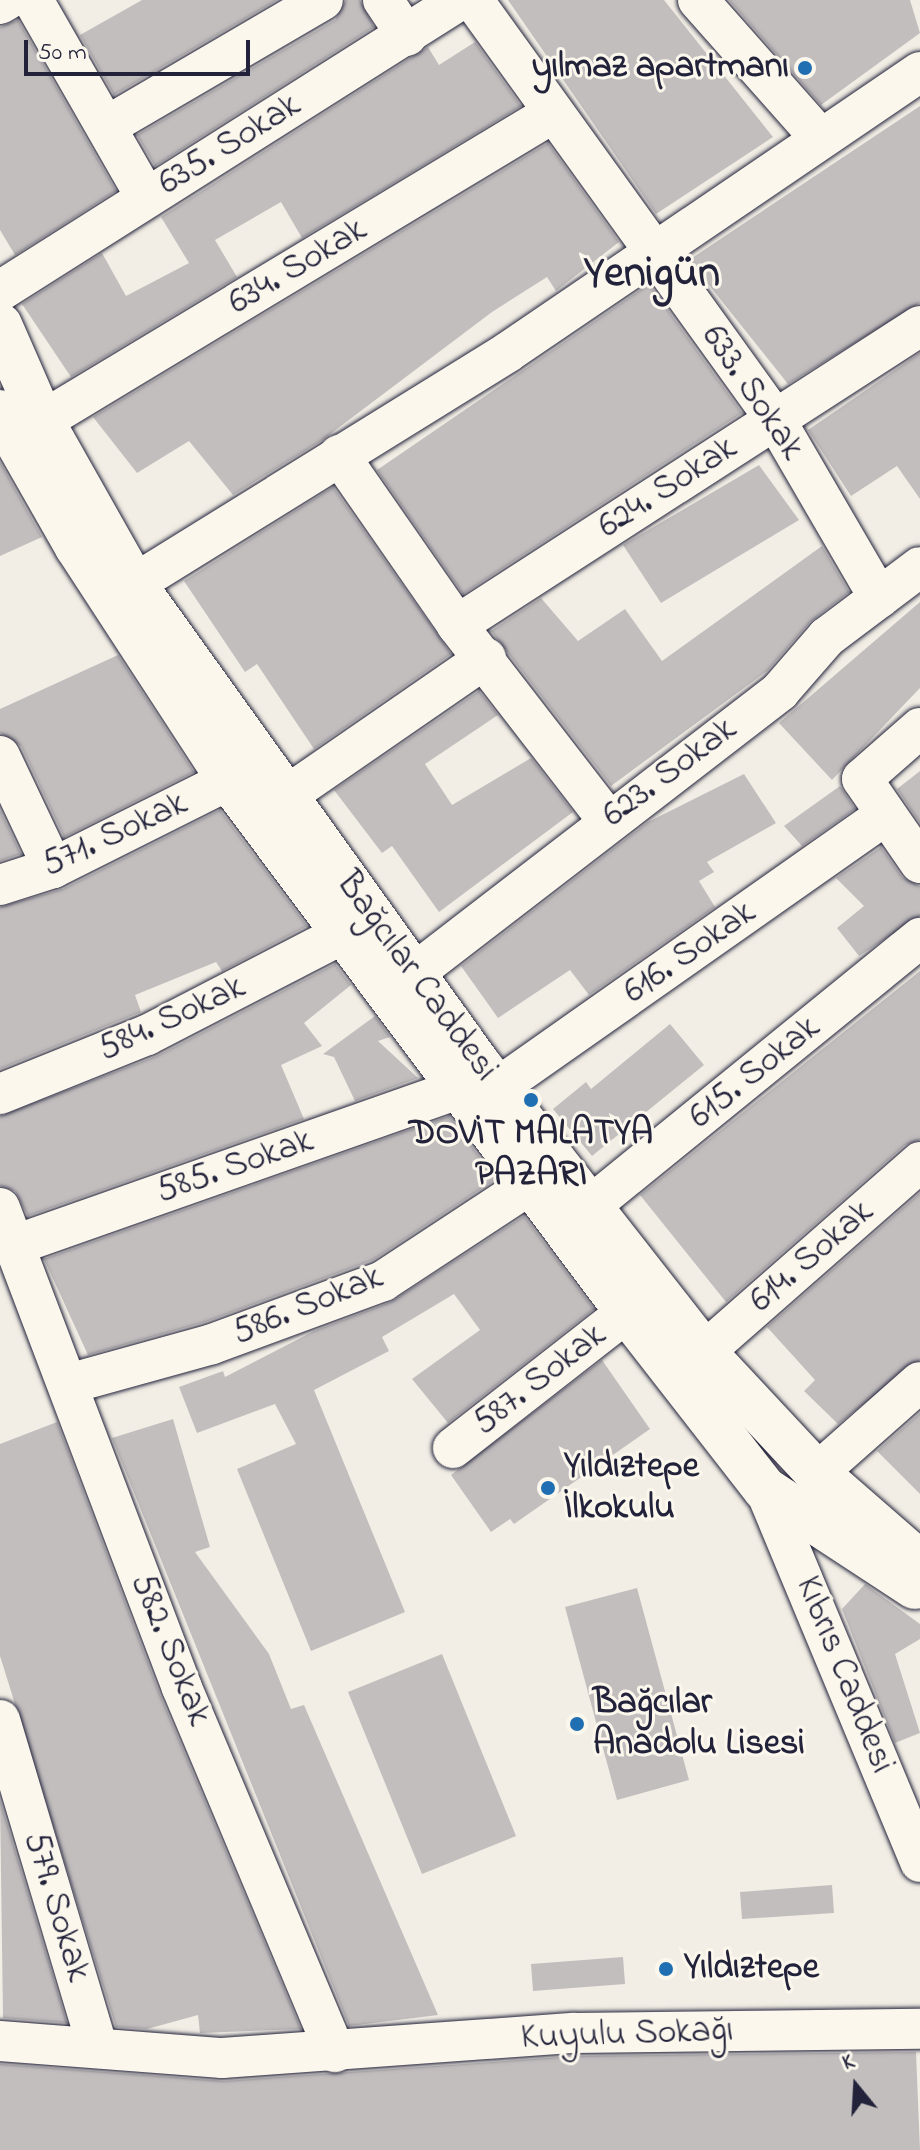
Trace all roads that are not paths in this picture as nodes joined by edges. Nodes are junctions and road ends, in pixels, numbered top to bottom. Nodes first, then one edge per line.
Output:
1 (7, 0) edge
2 (33, 0) edge
3 (323, 0) edge
4 (383, 0) edge
5 (460, 0) edge
6 (473, 0) edge
7 (698, 0) edge
8 (0, 4) edge
9 (407, 36) junction
10 (920, 72) edge
11 (553, 113) junction
12 (107, 126) junction
13 (819, 137) junction
14 (146, 197) junction
15 (651, 251) junction
16 (0, 291) edge
17 (0, 325) edge
18 (920, 326) edge
19 (0, 412) edge
20 (775, 419) junction
21 (42, 421) junction
22 (339, 455) junction
23 (920, 567) edge
24 (134, 584) junction
25 (879, 598) junction
26 (457, 625) junction
27 (486, 658) junction
28 (920, 728) edge
29 (0, 756) edge
30 (229, 780) junction
31 (286, 796) junction
32 (883, 817) junction
33 (607, 819) junction
34 (920, 863) edge
35 (53, 868) junction
36 (0, 885) edge
37 (341, 935) junction
38 (920, 938) edge
39 (413, 974) junction
40 (476, 1089) junction
41 (0, 1094) edge
42 (920, 1162) edge
43 (529, 1185) junction
44 (589, 1207) junction
45 (0, 1208) edge
46 (15, 1245) junction
47 (627, 1312) junction
48 (704, 1352) junction
49 (920, 1382) edge
50 (68, 1384) junction
51 (453, 1448) dead end
52 (817, 1473) junction
53 (765, 1489) junction
54 (920, 1563) edge
55 (920, 1591) edge
56 (0, 1720) edge
57 (919, 1856) edge
58 (920, 2029) edge
59 (0, 2041) edge
60 (98, 2048) junction
61 (335, 2052) junction

1 - 8 street
2 - 12 street
3 - 12 street
4 - 9 street
5 - 9 street, 635. Sokak
6 - 11 street, 633. Sokak
7 - 13 street
9 - 14 street, 635. Sokak
10 - 13 street
11 - 15 street, 633. Sokak
11 - 21 street, 634. Sokak
12 - 14 street
13 - 15 street
14 - 16 street, 635. Sokak
15 - 20 street, 633. Sokak
15 - 22 street
17 - 21 main road, Bağcılar Caddesi
18 - 20 street, 624. Sokak
19 - 30 main road, Bağcılar Caddesi
20 - 25 street, 633. Sokak
20 - 26 street, 624. Sokak
21 - 24 main road, Bağcılar Caddesi
22 - 24 street
22 - 26 street
23 - 25 street, 623. Sokak
24 - 31 main road, Bağcılar Caddesi
25 - 33 street, 623. Sokak
26 - 27 street
27 - 31 street
27 - 33 street
28 - 32 street
29 - 35 street
30 - 35 street, 571. Sokak
30 - 37 main road, Bağcılar Caddesi
31 - 39 main road, Bağcılar Caddesi
32 - 34 street
32 - 40 street, 616. Sokak
33 - 39 street, 623. Sokak
35 - 36 street, 571. Sokak
37 - 40 main road, Bağcılar Caddesi
37 - 41 street, 584. Sokak
38 - 44 street, 615. Sokak
39 - 40 main road, Bağcılar Caddesi
40 - 43 main road, Bağcılar Caddesi
40 - 44 main road, Bağcılar Caddesi
40 - 46 street, 585. Sokak
42 - 48 street, 614. Sokak
43 - 47 main road, Bağcılar Caddesi
43 - 50 street, 586. Sokak
44 - 48 main road, Bağcılar Caddesi
45 - 46 street, 582. Sokak
46 - 50 street, 582. Sokak
47 - 51 street, 587. Sokak
47 - 53 main road, Bağcılar Caddesi
48 - 52 main road, Bağcılar Caddesi
49 - 52 street
50 - 61 street, 582. Sokak
52 - 54 main road, Bağcılar Caddesi
53 - 55 main road, Bağcılar Caddesi
53 - 57 street, Kıbrıs Caddesi
56 - 60 street, 579. Sokak
58 - 61 street, Kuyulu Sokağı
59 - 60 street, Kuyulu Sokağı
60 - 61 street, Kuyulu Sokağı

